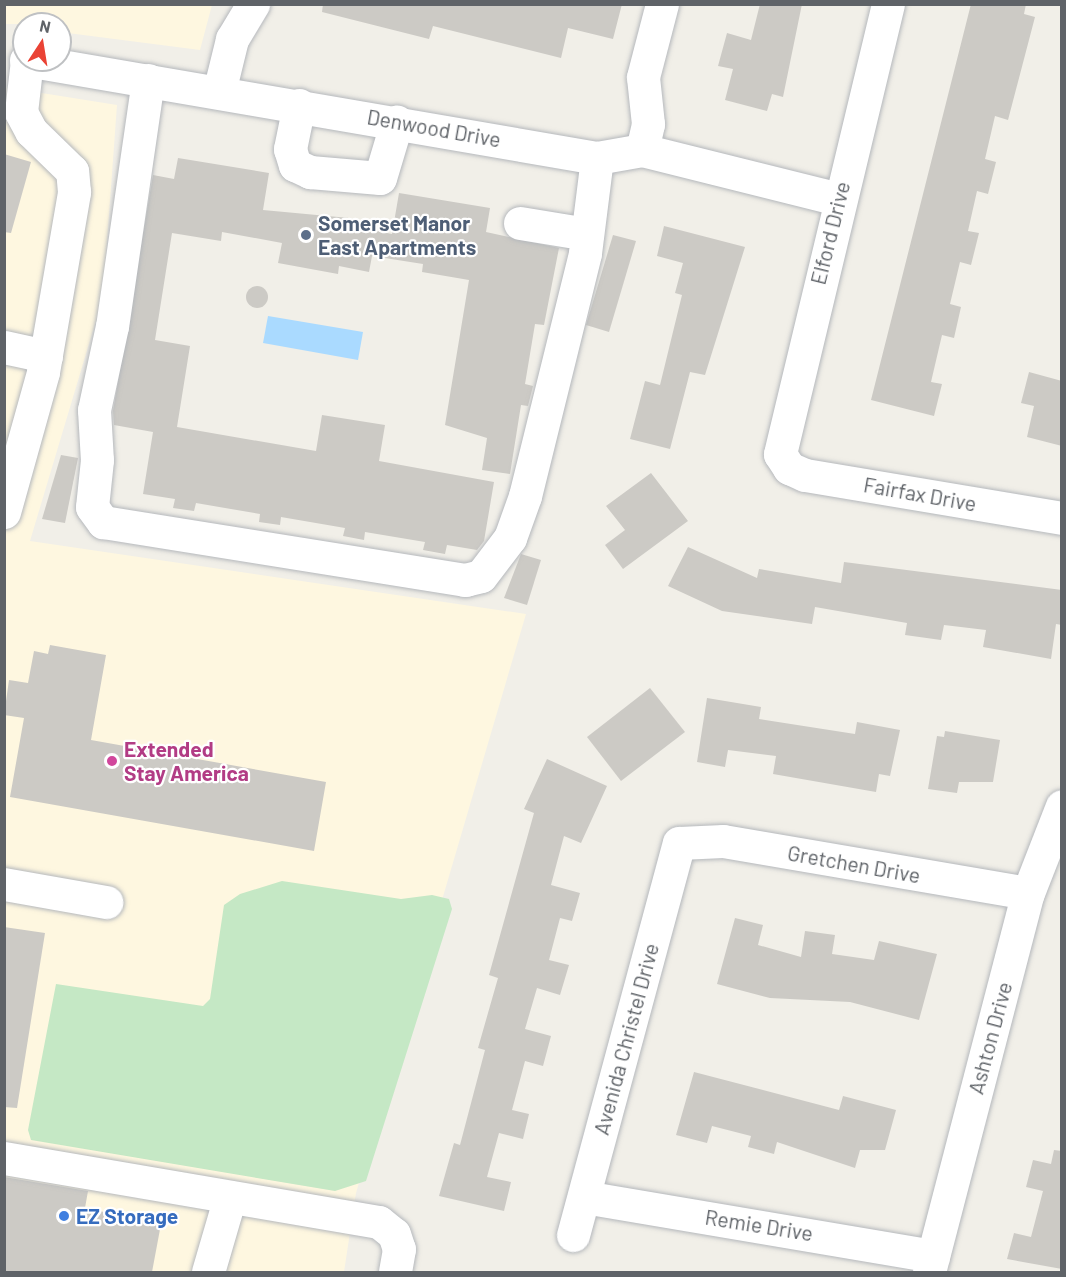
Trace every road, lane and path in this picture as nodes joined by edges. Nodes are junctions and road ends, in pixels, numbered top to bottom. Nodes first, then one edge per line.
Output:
1 (253, 4) edge
2 (662, 4) edge
3 (888, 4) edge
4 (72, 68) edge
5 (25, 72) edge
6 (148, 81) junction
7 (219, 92) junction
8 (299, 105) junction
9 (397, 121) junction
10 (642, 150) junction
11 (597, 158) junction
12 (838, 199) junction
13 (520, 223) dead end
14 (587, 234) junction
15 (4, 347) edge
16 (46, 356) junction
17 (783, 461) joint
18 (4, 512) edge
19 (1062, 518) edge
20 (1062, 806) edge
21 (679, 843) joint
22 (4, 884) edge
23 (1028, 893) junction
24 (105, 902) dead end
25 (4, 1158) edge
26 (230, 1197) junction
27 (584, 1197) junction
28 (573, 1235) dead end
29 (931, 1264) edge
30 (207, 1272) edge
31 (395, 1272) edge

1 - 7 street
2 - 10 street
3 - 12 street, Elford Drive
4 - 6 street, Denwood Drive
5 - 16 street
6 - 7 street, Denwood Drive
6 - 14 street
7 - 8 street, Denwood Drive
8 - 9 street, Denwood Drive
8 - 9 street
9 - 11 street, Denwood Drive
10 - 11 street, Denwood Drive
10 - 12 street, Denwood Drive
11 - 14 street
12 - 17 street, Elford Drive
13 - 14 street
15 - 16 street
16 - 18 street
17 - 19 street, Fairfax Drive
20 - 23 street, Ashton Drive
21 - 23 street, Gretchen Drive
21 - 27 street, Avenida Christel Drive
22 - 24 street
23 - 29 street, Ashton Drive
25 - 26 street
26 - 30 street
26 - 31 street
27 - 28 street, Avenida Christel Drive
27 - 29 street, Remie Drive

